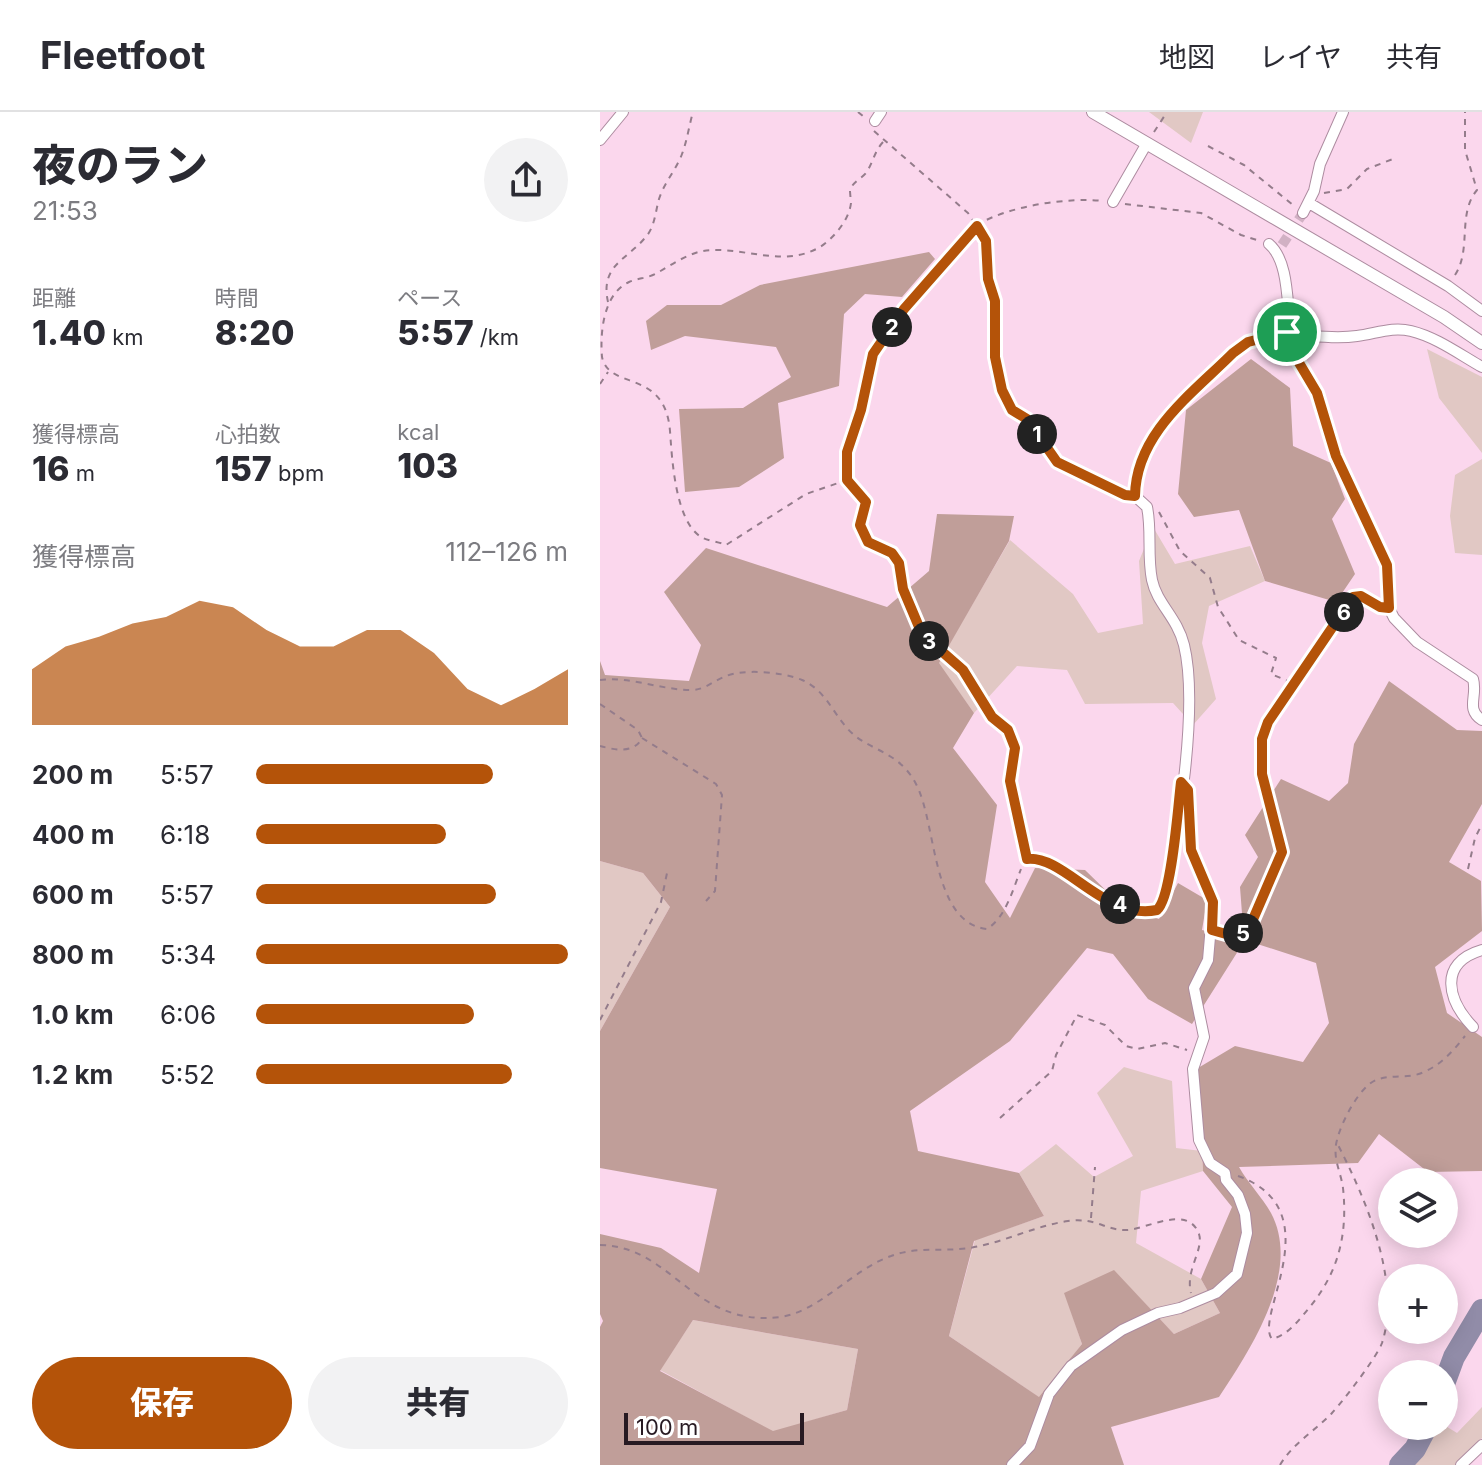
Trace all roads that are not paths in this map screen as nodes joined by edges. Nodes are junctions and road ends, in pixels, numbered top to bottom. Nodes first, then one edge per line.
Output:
1 (623, 112) edge
2 (1093, 112) edge
3 (1343, 112) edge
4 (600, 140) edge
5 (1147, 143) junction
6 (1113, 202) road end
7 (1309, 203) junction
8 (1303, 213) tunnel mouth
9 (1276, 246) tunnel mouth
10 (1482, 311) edge
11 (1287, 332) junction
12 (1482, 343) edge
13 (1482, 367) edge
14 (1482, 720) edge
15 (1181, 782) junction
16 (1027, 859) road end
17 (1482, 950) edge
18 (1473, 1027) road end
19 (1482, 1445) edge
20 (1012, 1465) edge
21 (1461, 1465) edge

1 - 4 street
2 - 5 street
3 - 7 street
5 - 6 street
5 - 12 street
7 - 8 street
7 - 10 street
9 - 11 street
11 - 13 street
11 - 14 street
11 - 15 street
15 - 16 street
15 - 20 street
17 - 18 street
19 - 21 street

